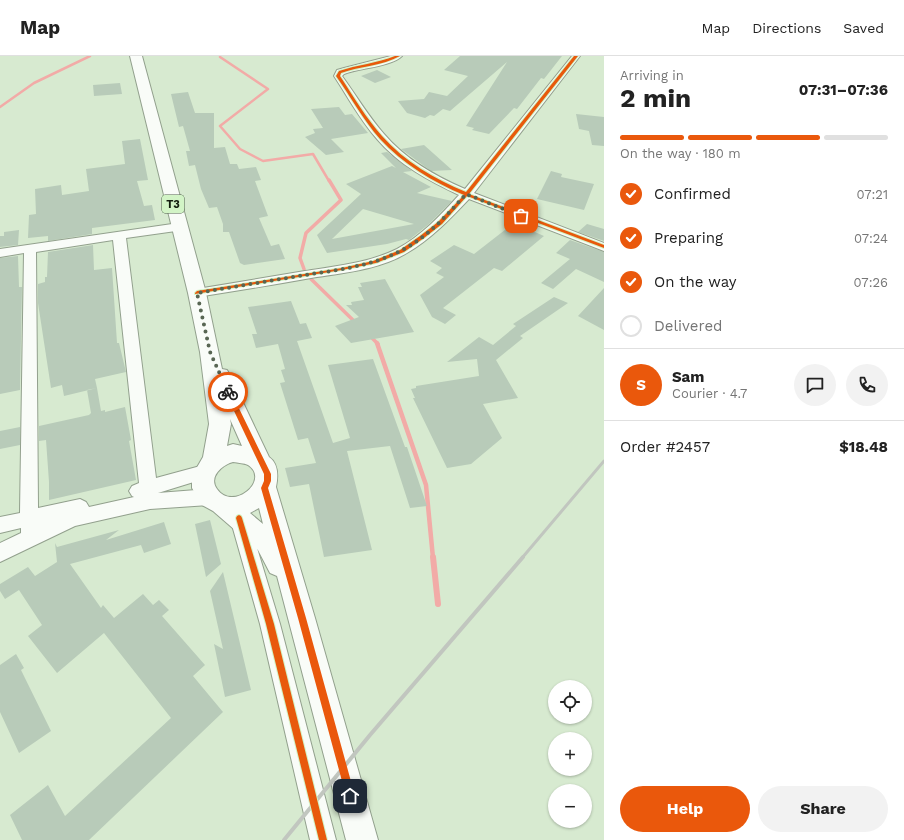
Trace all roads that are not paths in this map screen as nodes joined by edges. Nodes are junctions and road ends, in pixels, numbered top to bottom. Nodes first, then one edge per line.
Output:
1 (136, 56) edge
2 (398, 56) edge
3 (576, 56) edge
4 (466, 194) junction
5 (179, 226) junction
6 (119, 236) junction
7 (604, 247) edge
8 (30, 249) junction
9 (0, 253) edge
10 (197, 293) junction
11 (210, 352) junction
12 (260, 461) junction
13 (209, 466) junction
14 (265, 488) junction
15 (149, 495) junction
16 (223, 506) junction
17 (0, 525) edge
18 (30, 528) junction
19 (0, 553) edge
20 (296, 598) junction
21 (323, 840) edge
22 (362, 840) edge

1 - 5 highway, T3
2 - 4 street
3 - 4 street
4 - 7 street
4 - 10 street
5 - 6 street
5 - 10 highway, T3
6 - 8 street
6 - 15 street
8 - 9 street
8 - 18 street
10 - 11 highway, T3
11 - 12 highway, T3
11 - 13 highway, T3
12 - 13 highway
12 - 14 highway, T3
13 - 15 street
13 - 16 highway, T3
14 - 16 highway
14 - 20 highway, T3
15 - 16 street
15 - 18 street
16 - 20 highway, T3
16 - 21 street
17 - 18 street
18 - 19 street
20 - 22 highway, T3

